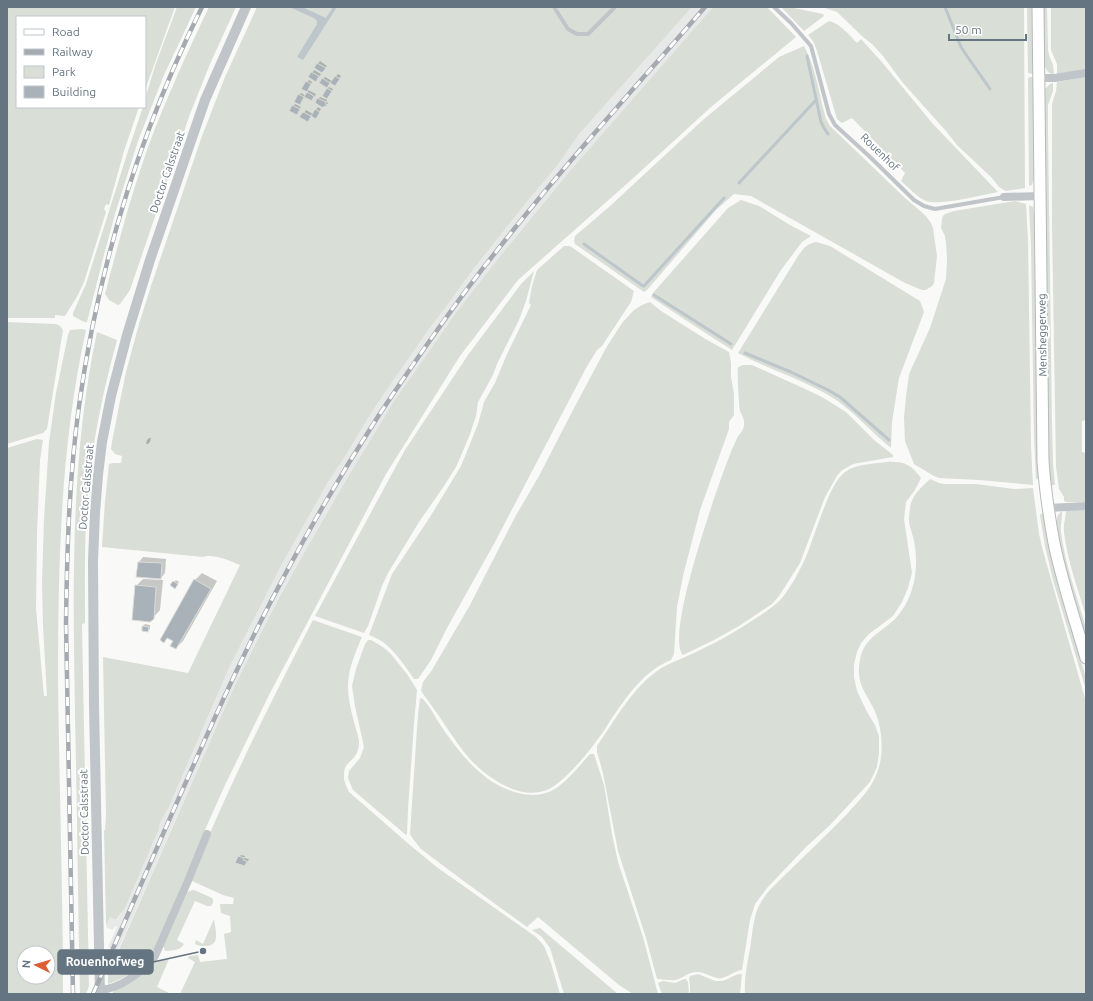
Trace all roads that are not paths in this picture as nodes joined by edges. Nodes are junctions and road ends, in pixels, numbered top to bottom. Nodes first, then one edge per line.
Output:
1 (246, 7) edge
2 (554, 7) edge
3 (615, 7) edge
4 (774, 7) edge
5 (1038, 7) edge
6 (1086, 73) edge
7 (1038, 78) junction
8 (1040, 196) junction
9 (1004, 197) joint
10 (1086, 506) edge
11 (1048, 508) junction
12 (1086, 658) edge
13 (207, 834) dead end
14 (100, 992) edge

1 - 14 street, Doctor Calsstraat
2 - 3 lane
4 - 9 lane, Rouenhof
5 - 7 main road, Mensheggerweg
6 - 7 street
7 - 8 main road, Mensheggerweg
8 - 9 street, Rouenhof
8 - 11 main road, Mensheggerweg
10 - 11 street
11 - 12 main road, Mensheggerweg
13 - 14 street

